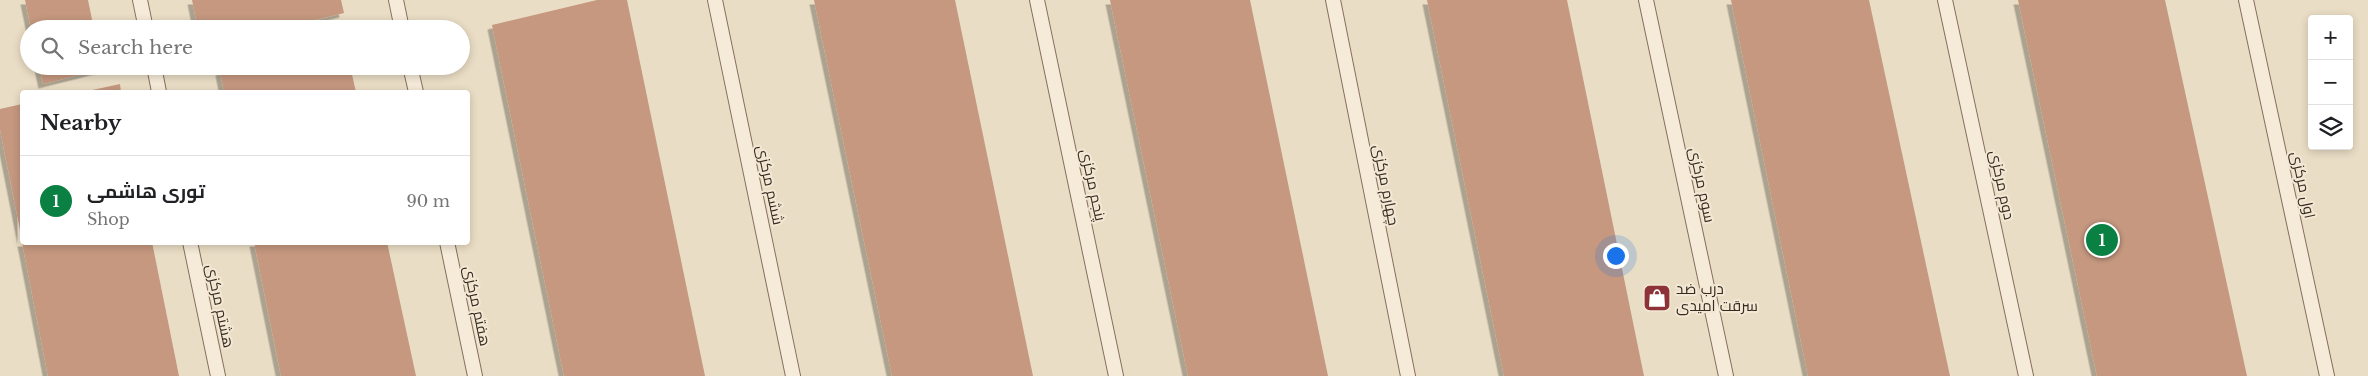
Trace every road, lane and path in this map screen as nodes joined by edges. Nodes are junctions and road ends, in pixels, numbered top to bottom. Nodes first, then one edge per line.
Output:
1 (140, 0) edge
2 (396, 0) edge
3 (715, 0) edge
4 (1037, 0) edge
5 (1333, 0) edge
6 (1646, 0) edge
7 (1946, 0) edge
8 (2246, 0) edge
9 (144, 20) edge
10 (400, 20) edge
11 (156, 75) edge
12 (412, 75) edge
13 (159, 90) edge
14 (416, 90) edge
15 (191, 245) edge
16 (448, 245) edge
17 (218, 376) edge
18 (475, 376) edge
19 (793, 376) edge
20 (1116, 376) edge
21 (1408, 376) edge
22 (1726, 376) edge
23 (2026, 376) edge
24 (2327, 376) edge

1 - 9 lane
2 - 10 lane
3 - 19 lane, ششم مرکزی
4 - 20 lane, پنجم مرکزی
5 - 21 lane, چهارم مرکزی
6 - 22 lane, سوم مرکزی
7 - 23 lane, دوم مرکزی
8 - 24 lane, اول مرکزی
11 - 13 lane
12 - 14 lane
15 - 17 lane, هشتم مرکزی
16 - 18 lane, هفتم مرکزی

